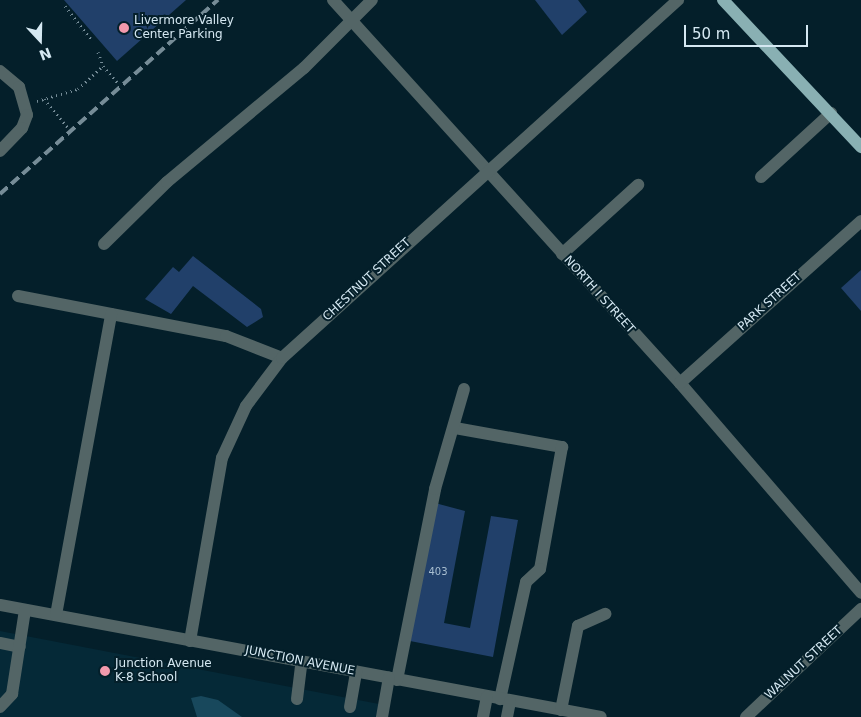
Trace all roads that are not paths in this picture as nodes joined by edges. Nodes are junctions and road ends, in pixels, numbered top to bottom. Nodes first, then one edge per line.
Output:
1 (333, 0) edge
2 (372, 0) edge
3 (678, 0) edge
4 (723, 0) edge
5 (351, 20) junction
6 (0, 71) edge
7 (831, 114) junction
8 (861, 147) edge
9 (0, 151) edge
10 (486, 170) junction
11 (761, 177) dead end
12 (638, 185) dead end
13 (861, 221) edge
14 (104, 244) dead end
15 (562, 254) junction
16 (18, 296) dead end
17 (112, 314) junction
18 (282, 358) junction
19 (680, 383) junction
20 (464, 389) dead end
21 (455, 428) junction
22 (861, 593) edge
23 (0, 605) edge
24 (861, 609) edge
25 (25, 610) junction
26 (605, 614) dead end
27 (56, 615) junction
28 (190, 641) junction
29 (0, 643) edge
30 (20, 647) junction
31 (302, 661) junction
32 (356, 672) junction
33 (393, 679) junction
34 (487, 696) junction
35 (296, 699) dead end
36 (505, 700) junction
37 (350, 707) dead end
38 (0, 708) edge
39 (561, 710) junction
40 (382, 717) edge
41 (483, 717) edge
42 (507, 717) edge
43 (601, 717) edge
44 (746, 717) edge

1 - 5 street, NORTH I STREET
2 - 5 street
3 - 10 street, CHESTNUT STREET
4 - 7 main road
5 - 10 street, NORTH I STREET
5 - 14 street
6 - 9 street
7 - 8 main road
7 - 11 street
10 - 15 street, NORTH I STREET
10 - 18 street, CHESTNUT STREET
12 - 15 street
13 - 19 street, PARK STREET
15 - 19 street, NORTH I STREET
16 - 17 street
17 - 18 street
17 - 27 street
18 - 28 street, CHESTNUT STREET
19 - 22 street, NORTH I STREET
20 - 21 street
21 - 33 street
21 - 36 street
23 - 25 street, JUNCTION AVENUE
24 - 44 street, WALNUT STREET
25 - 27 street, JUNCTION AVENUE
25 - 30 street
26 - 39 street
27 - 28 street, JUNCTION AVENUE
28 - 31 street, JUNCTION AVENUE
29 - 30 street
30 - 38 street
31 - 32 street, JUNCTION AVENUE
31 - 35 street
32 - 33 street, JUNCTION AVENUE
32 - 37 street
33 - 34 street, JUNCTION AVENUE
33 - 40 street
34 - 36 street, JUNCTION AVENUE
34 - 41 street
36 - 39 street, JUNCTION AVENUE
36 - 42 street
39 - 43 street, JUNCTION AVENUE

